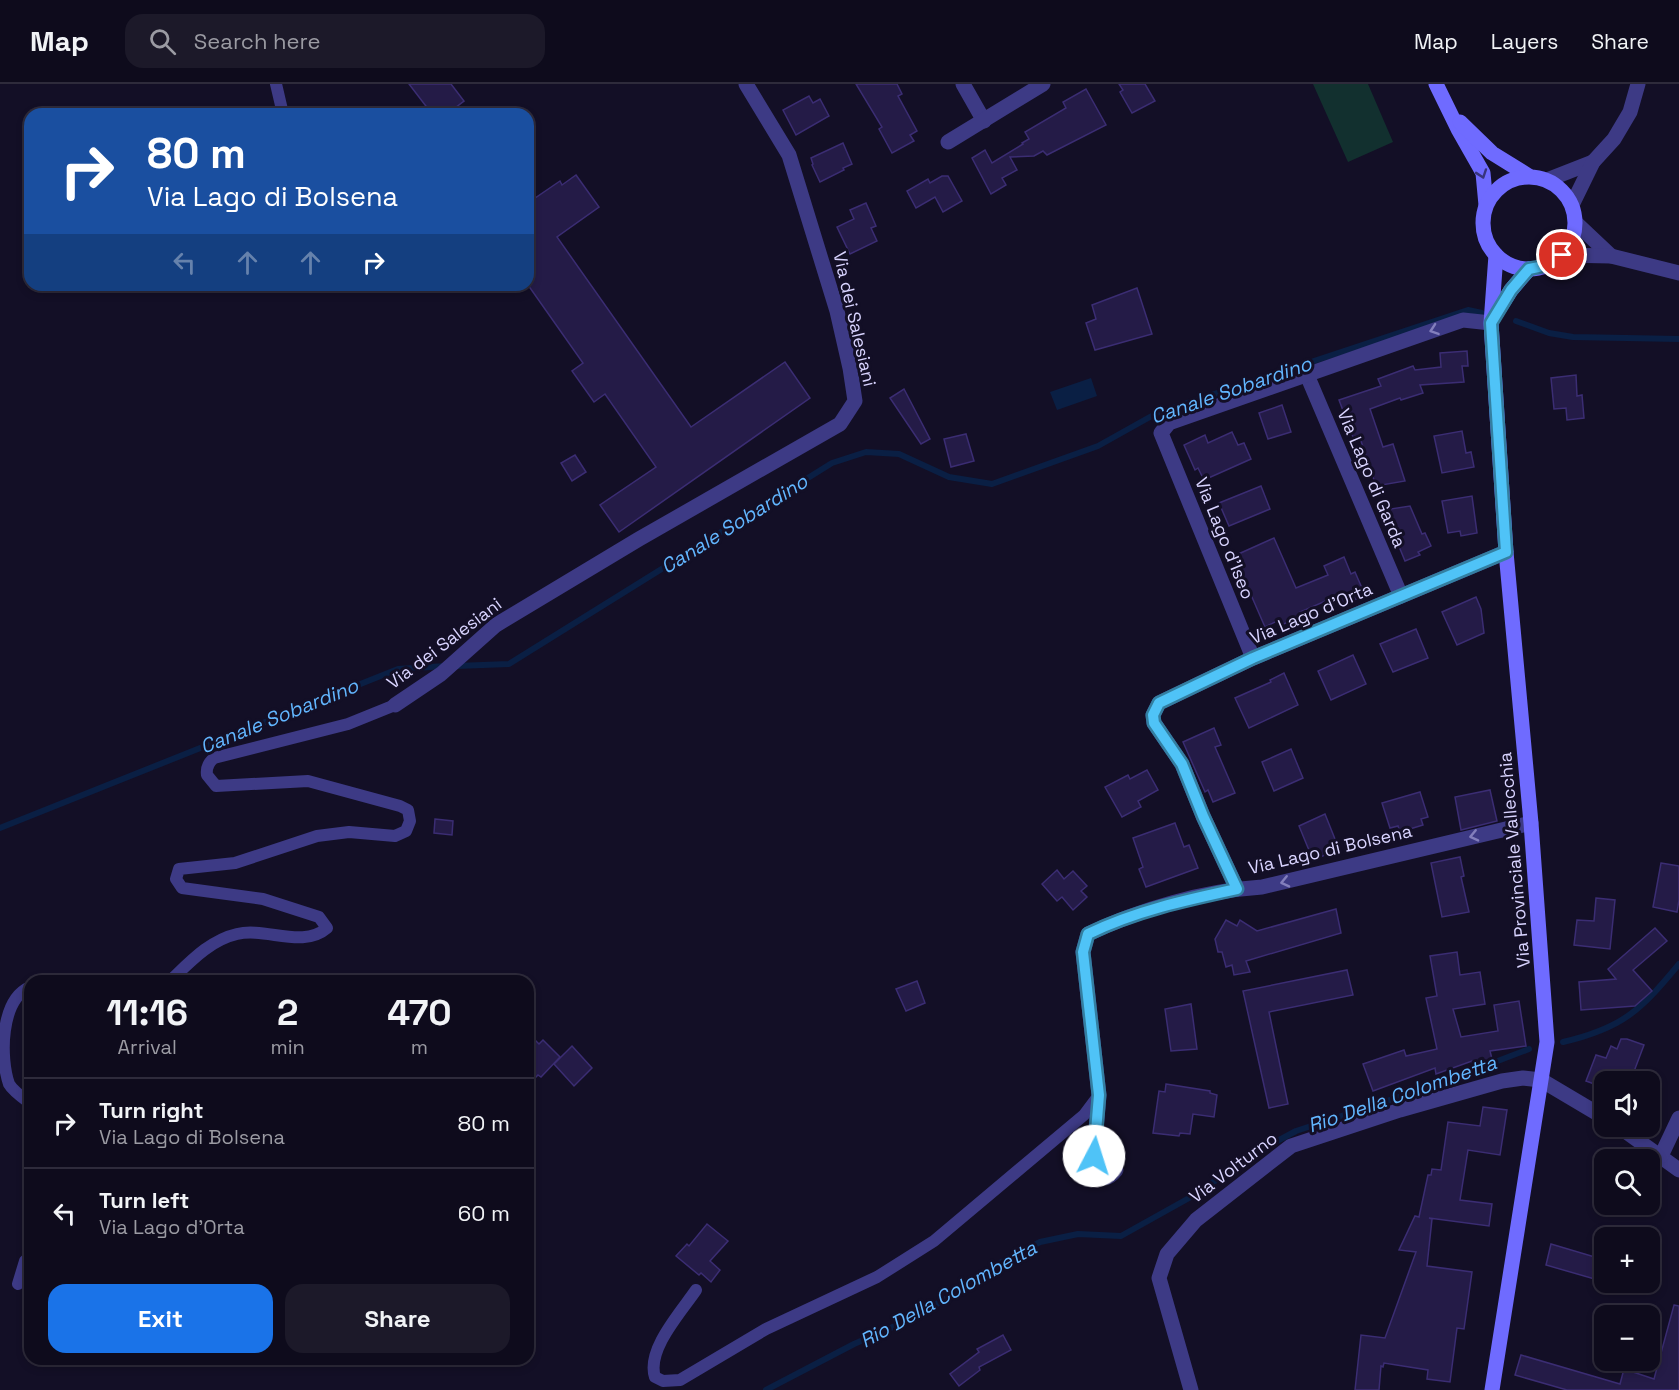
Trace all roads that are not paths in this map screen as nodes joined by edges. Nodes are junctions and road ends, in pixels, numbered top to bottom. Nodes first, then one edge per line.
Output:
1 (276, 84) edge
2 (746, 84) edge
3 (963, 84) edge
4 (1043, 84) edge
5 (1436, 84) edge
6 (1638, 84) edge
7 (282, 108) edge
8 (1448, 109) junction
9 (984, 120) junction
10 (948, 142) dead end
11 (1593, 162) junction
12 (1529, 176) junction
13 (1547, 180) junction
14 (1486, 205) junction
15 (1572, 205) junction
16 (1576, 222) junction
17 (1496, 255) junction
18 (1562, 255) junction
19 (1611, 256) junction
20 (1529, 269) junction
21 (1679, 273) edge
22 (1491, 323) junction
23 (1307, 375) junction
24 (1506, 552) junction
25 (1401, 596) junction
26 (1253, 658) junction
27 (395, 705) joint
28 (1531, 823) junction
29 (1237, 889) junction
30 (177, 975) edge
31 (24, 992) edge
32 (1541, 1080) junction
33 (1099, 1095) junction
34 (24, 1098) edge
35 (1594, 1111) edge
36 (1679, 1118) edge
37 (1633, 1137) edge
38 (1661, 1156) junction
39 (1116, 1170) dead end
40 (1679, 1170) edge
41 (24, 1264) edge
42 (18, 1284) dead end
43 (696, 1290) dead end
44 (1191, 1390) edge
45 (1492, 1390) edge

1 - 7 lane
2 - 27 street, Via dei Salesiani
3 - 9 street
4 - 9 street
5 - 8 main road, Via Provinciale Vallecchia
6 - 11 street
8 - 12 main road, Via Provinciale Vallecchia
8 -> 14 main road, Via Provinciale Vallecchia
9 - 10 street
11 - 13 street
11 - 15 street
12 - 13 main road, Via Provinciale Vallecchia
12 - 14 main road
13 - 15 main road, Via Provinciale Vallecchia
14 - 17 main road, Via Provinciale Vallecchia
15 - 16 main road, Via Provinciale Vallecchia
16 - 18 main road
16 - 19 street
17 - 20 main road
17 - 22 main road, Via Provinciale Vallecchia
18 - 19 street
18 - 20 main road
19 - 21 street
20 - 22 main road
22 -> 23 street
22 - 24 main road, Via Provinciale Vallecchia
23 - 25 street, Via Lago di Garda
23 - 26 street, Via Lago d'Iseo
24 - 25 street, Via Lago d'Orta
24 - 28 main road, Via Provinciale Vallecchia
25 - 26 street, Via Lago d'Orta
26 - 29 street, Via Lago d'Orta
27 - 30 lane, Via dei Salesiani
28 -> 29 street, Via Lago di Bolsena
28 - 32 main road, Via Provinciale Vallecchia
29 - 33 street, Via Lago di Bolsena
31 - 34 lane
32 - 35 street
32 - 44 street, Via Volturno
32 - 45 main road, Via Provinciale Vallecchia
33 - 39 street, Via Lago di Bolsena
33 - 43 lane
36 - 38 street
37 - 38 street
38 - 40 street
41 - 42 lane

